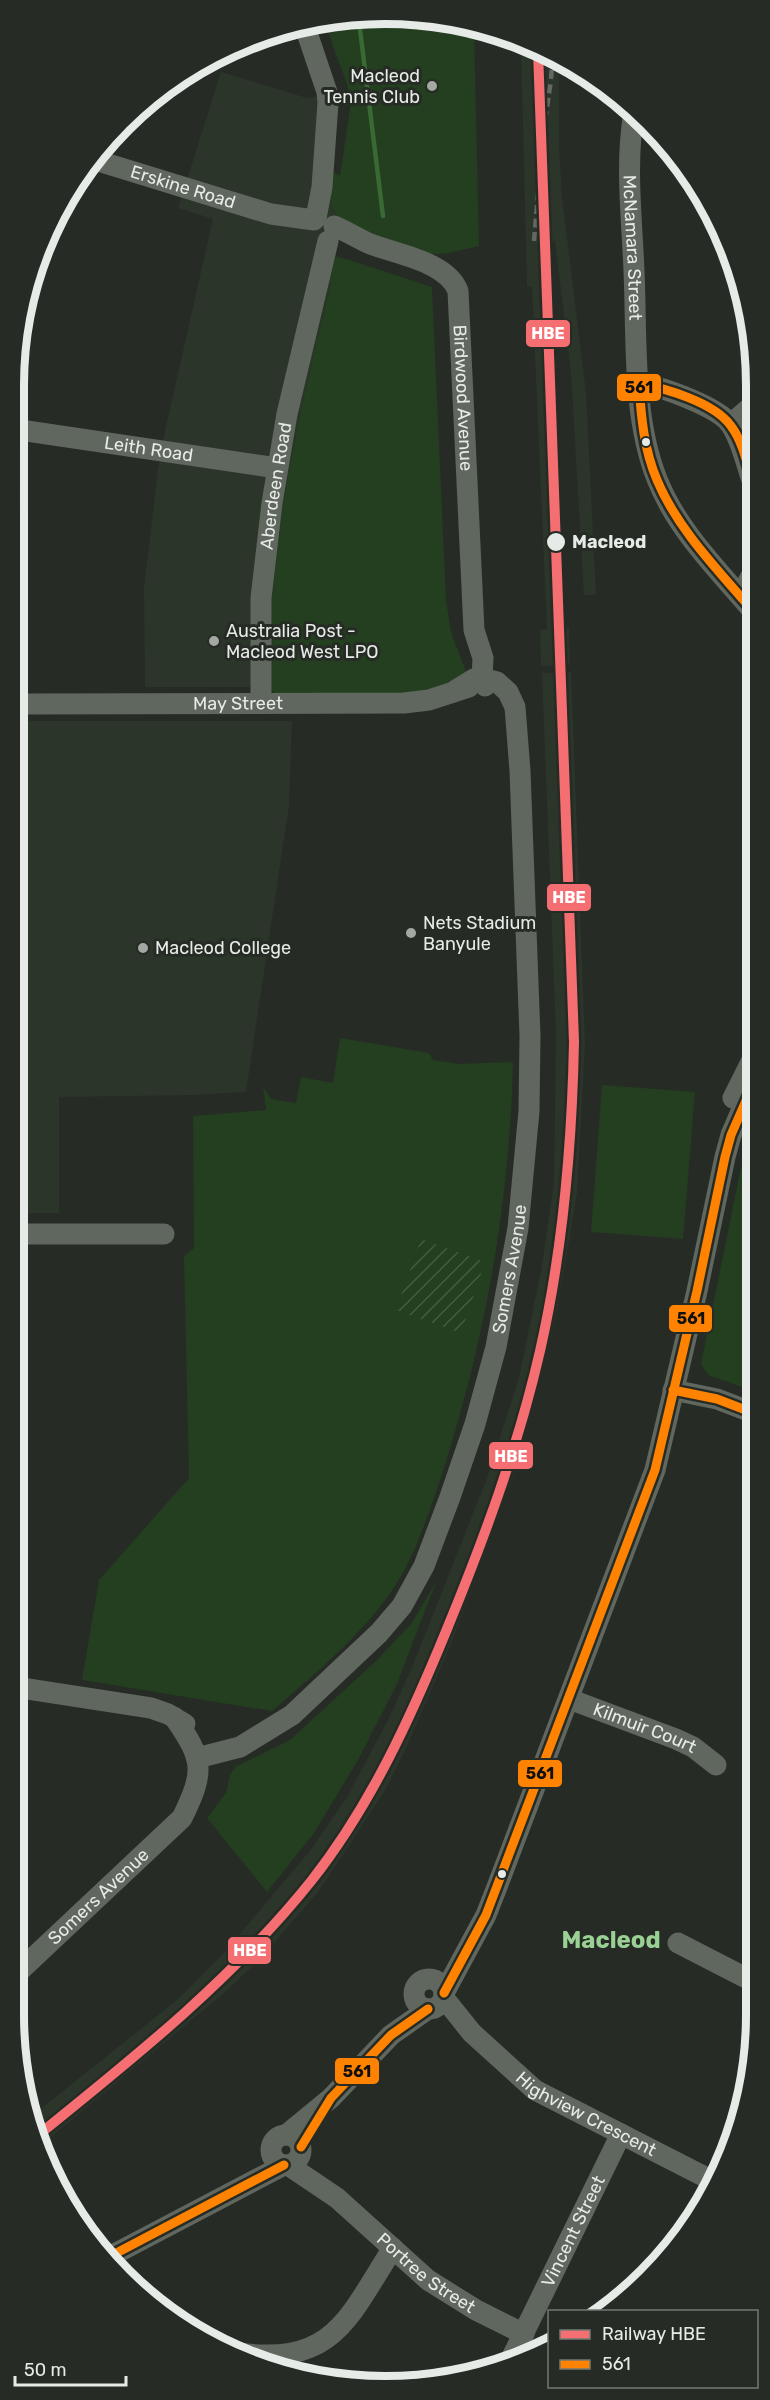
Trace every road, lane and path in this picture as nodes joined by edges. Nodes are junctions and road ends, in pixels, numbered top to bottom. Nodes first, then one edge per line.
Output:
1 (306, 33) edge
2 (633, 123) edge
3 (102, 162) edge
4 (322, 230) junction
5 (639, 384) junction
6 (746, 411) edge
7 (731, 424) junction
8 (24, 431) edge
9 (746, 464) edge
10 (277, 468) junction
11 (746, 604) edge
12 (485, 681) junction
13 (261, 703) junction
14 (24, 704) edge
15 (746, 1072) edge
16 (746, 1101) edge
17 (24, 1234) edge
18 (164, 1234) dead end
19 (687, 1327) junction
20 (673, 1390) junction
21 (746, 1410) edge
22 (24, 1688) edge
23 (569, 1699) junction
24 (200, 1750) junction
25 (716, 1765) dead end
26 (678, 1942) dead end
27 (24, 1967) edge
28 (746, 1978) edge
29 (432, 1997) junction
30 (621, 2134) junction
31 (288, 2152) junction
32 (707, 2178) edge
33 (393, 2248) junction
34 (114, 2253) edge
35 (524, 2334) junction
36 (515, 2352) edge
37 (264, 2355) edge

1 - 4 street, Aberdeen Road
2 - 5 street, McNamara Street
3 - 4 street, Erskine Road
4 - 10 street, Aberdeen Road
4 - 12 street, Birdwood Avenue
5 - 7 street
5 - 11 street, McNamara Street
6 - 7 street
7 - 9 street
8 - 10 street, Leith Road
10 - 13 street, Aberdeen Road
12 - 13 street, May Street
12 - 24 street, Somers Avenue
13 - 14 street, May Street
15 - 19 street
16 - 19 street
17 - 18 street
19 - 20 street
20 - 21 street
20 - 23 street
22 - 24 street
23 - 25 street, Kilmuir Court
23 - 29 street
24 - 27 street, Somers Avenue
26 - 28 street
29 - 30 street, Highview Crescent
29 - 31 street
30 - 32 street, Highview Crescent
30 - 35 street, Vincent Street
31 - 33 street, Portree Street
31 - 34 street
33 - 35 street, Portree Street
33 - 37 street
35 - 36 street, Vincent Street

